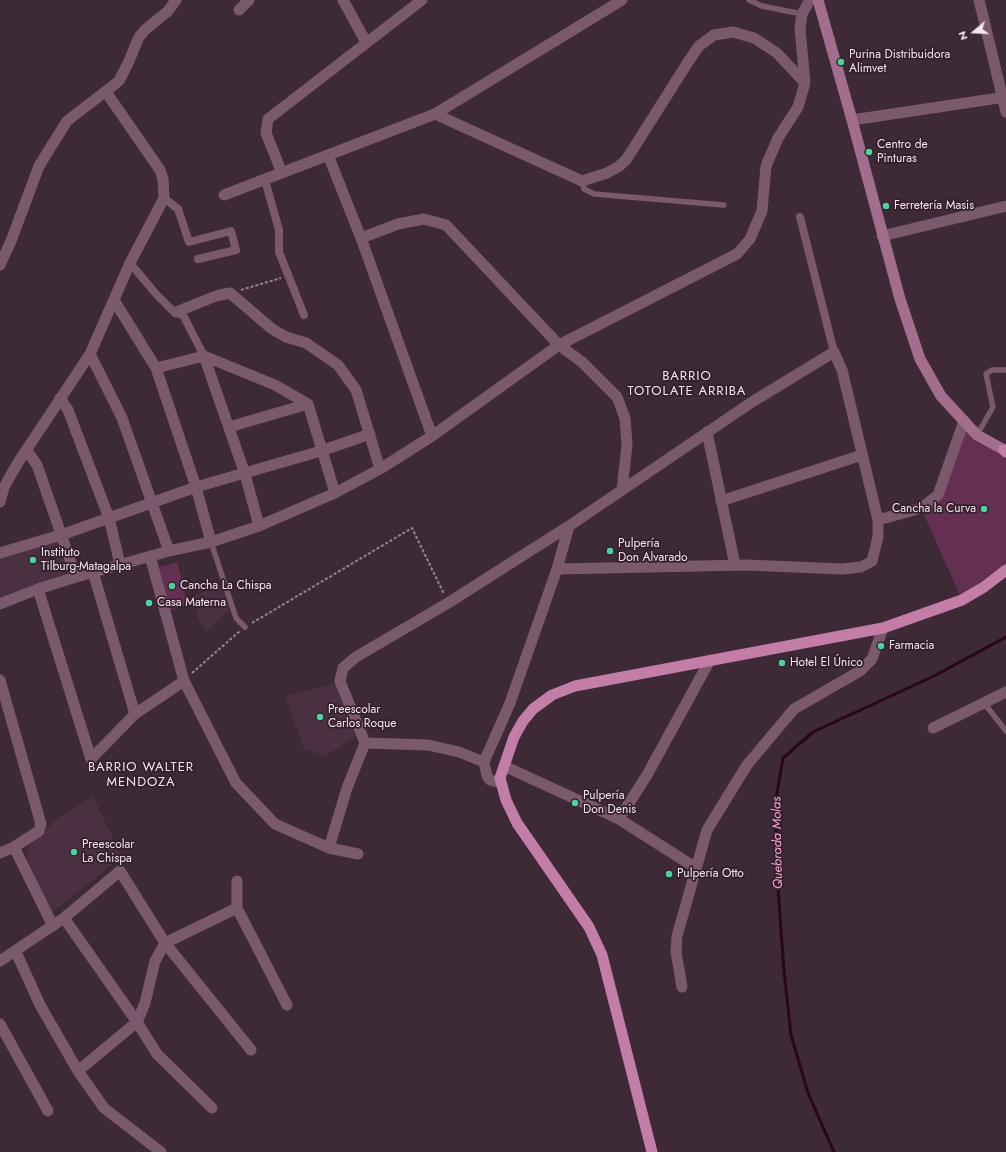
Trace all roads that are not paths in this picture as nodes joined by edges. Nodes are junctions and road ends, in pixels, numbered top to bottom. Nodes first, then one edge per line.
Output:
1 (176, 0) edge
2 (249, 0) edge
3 (343, 0) edge
4 (422, 0) edge
5 (622, 0) edge
6 (749, 0) edge
7 (810, 0) edge
8 (818, 0) edge
9 (979, 0) edge
10 (238, 10) dead end
11 (802, 14) junction
12 (366, 42) junction
13 (805, 83) junction
14 (106, 92) junction
15 (1005, 98) edge
16 (1006, 112) edge
17 (435, 114) junction
18 (852, 120) junction
19 (328, 155) junction
20 (282, 173) junction
21 (265, 180) junction
22 (582, 182) junction
23 (224, 194) dead end
24 (164, 198) junction
25 (724, 205) dead end
26 (1006, 206) edge
27 (800, 217) dead end
28 (882, 236) junction
29 (361, 238) junction
30 (198, 259) dead end
31 (130, 263) junction
32 (0, 265) edge
33 (114, 300) junction
34 (176, 312) junction
35 (304, 315) dead end
36 (559, 345) junction
37 (834, 352) junction
38 (90, 354) junction
39 (204, 356) junction
40 (156, 368) junction
41 (1006, 370) edge
42 (60, 398) junction
43 (308, 404) junction
44 (964, 421) junction
45 (229, 426) junction
46 (707, 432) junction
47 (370, 434) junction
48 (977, 435) junction
49 (432, 436) junction
50 (27, 451) junction
51 (321, 451) junction
52 (1005, 451) edge
53 (862, 455) junction
54 (380, 469) junction
55 (244, 474) junction
56 (196, 487) junction
57 (622, 490) junction
58 (335, 493) junction
59 (721, 501) junction
60 (0, 502) edge
61 (153, 504) junction
62 (109, 518) junction
63 (878, 520) junction
64 (259, 526) junction
65 (569, 526) junction
66 (61, 536) junction
67 (211, 542) junction
68 (169, 551) junction
69 (0, 554) edge
70 (150, 556) junction
71 (120, 564) junction
72 (735, 565) junction
73 (557, 569) junction
74 (93, 572) junction
75 (1004, 574) edge
76 (76, 577) junction
77 (38, 589) junction
78 (0, 604) edge
79 (245, 627) road end
80 (884, 628) junction
81 (710, 660) junction
82 (0, 680) edge
83 (184, 680) junction
84 (1006, 692) edge
85 (984, 703) junction
86 (135, 714) junction
87 (933, 728) dead end
88 (1006, 731) edge
89 (365, 743) junction
90 (484, 762) junction
91 (504, 766) junction
92 (502, 783) junction
93 (619, 819) junction
94 (14, 847) junction
95 (329, 848) junction
96 (0, 852) edge
97 (358, 854) dead end
98 (696, 868) junction
99 (237, 880) dead end
100 (237, 908) junction
101 (64, 918) junction
102 (53, 926) junction
103 (165, 943) junction
104 (16, 952) junction
105 (0, 961) edge
106 (682, 988) dead end
107 (287, 1005) dead end
108 (137, 1022) junction
109 (0, 1024) edge
110 (250, 1050) dead end
111 (78, 1071) junction
112 (212, 1108) dead end
113 (48, 1111) dead end
114 (161, 1152) edge
115 (652, 1152) edge

1 - 14 street
2 - 10 street
3 - 12 street
4 - 12 street
5 - 17 street
6 - 11 lane
7 - 11 street
8 - 18 main road
9 - 15 street
11 - 13 street
12 - 20 street
13 - 22 street
13 - 36 street
14 - 24 street
14 - 32 street
15 - 16 street
15 - 18 street
17 - 19 street
17 - 22 street
18 - 28 main road
19 - 20 street
19 - 29 street
20 - 21 street
21 - 23 street
21 - 35 street
22 - 25 lane
24 - 30 street
24 - 31 street
26 - 28 street
27 - 37 street
28 - 44 main road
29 - 36 street
29 - 49 street
31 - 33 street
31 - 34 street
33 - 38 street
33 - 40 street
34 - 39 street
34 - 47 street
36 - 49 street
36 - 57 street
37 - 46 street
37 - 53 street
38 - 42 street
38 - 61 street
39 - 40 street
39 - 43 street
39 - 45 street
40 - 56 street
41 - 48 lane
42 - 50 street
42 - 62 street
43 - 45 street
43 - 51 street
44 - 48 main road
44 - 63 street
45 - 55 street
46 - 57 street
46 - 59 street
47 - 51 street
47 - 54 street
48 - 52 main road
49 - 54 street
50 - 60 street
50 - 66 street
51 - 55 street
51 - 58 street
53 - 59 street
53 - 63 street
54 - 58 street
55 - 56 street
55 - 64 street
56 - 61 street
56 - 67 street
57 - 65 street
58 - 64 street
59 - 72 street
61 - 62 street
61 - 68 street
62 - 66 street
62 - 71 street
63 - 72 street
64 - 67 street
65 - 73 street
65 - 89 street
66 - 69 street
66 - 76 street
67 - 68 street
67 - 79 lane
68 - 70 street
70 - 71 street
70 - 83 street
71 - 74 street
72 - 73 street
73 - 90 street
74 - 76 street
74 - 86 street
75 - 80 main road
76 - 77 street
77 - 78 street
77 - 86 street
80 - 81 main road
80 - 98 street
81 - 91 main road
81 - 93 street
82 - 94 street
83 - 86 street
83 - 95 street
84 - 85 street
85 - 87 street
85 - 88 lane
89 - 90 street
89 - 95 street
90 - 92 street
91 - 92 main road
91 - 93 street
92 - 115 main road
93 - 98 street
94 - 96 street
94 - 102 street
95 - 97 street
98 - 106 street
99 - 100 street
100 - 103 street
100 - 107 street
101 - 102 street
101 - 103 street
101 - 108 street
102 - 104 street
103 - 108 street
103 - 110 street
104 - 105 street
104 - 111 street
108 - 111 street
108 - 112 street
109 - 113 street
111 - 114 street

